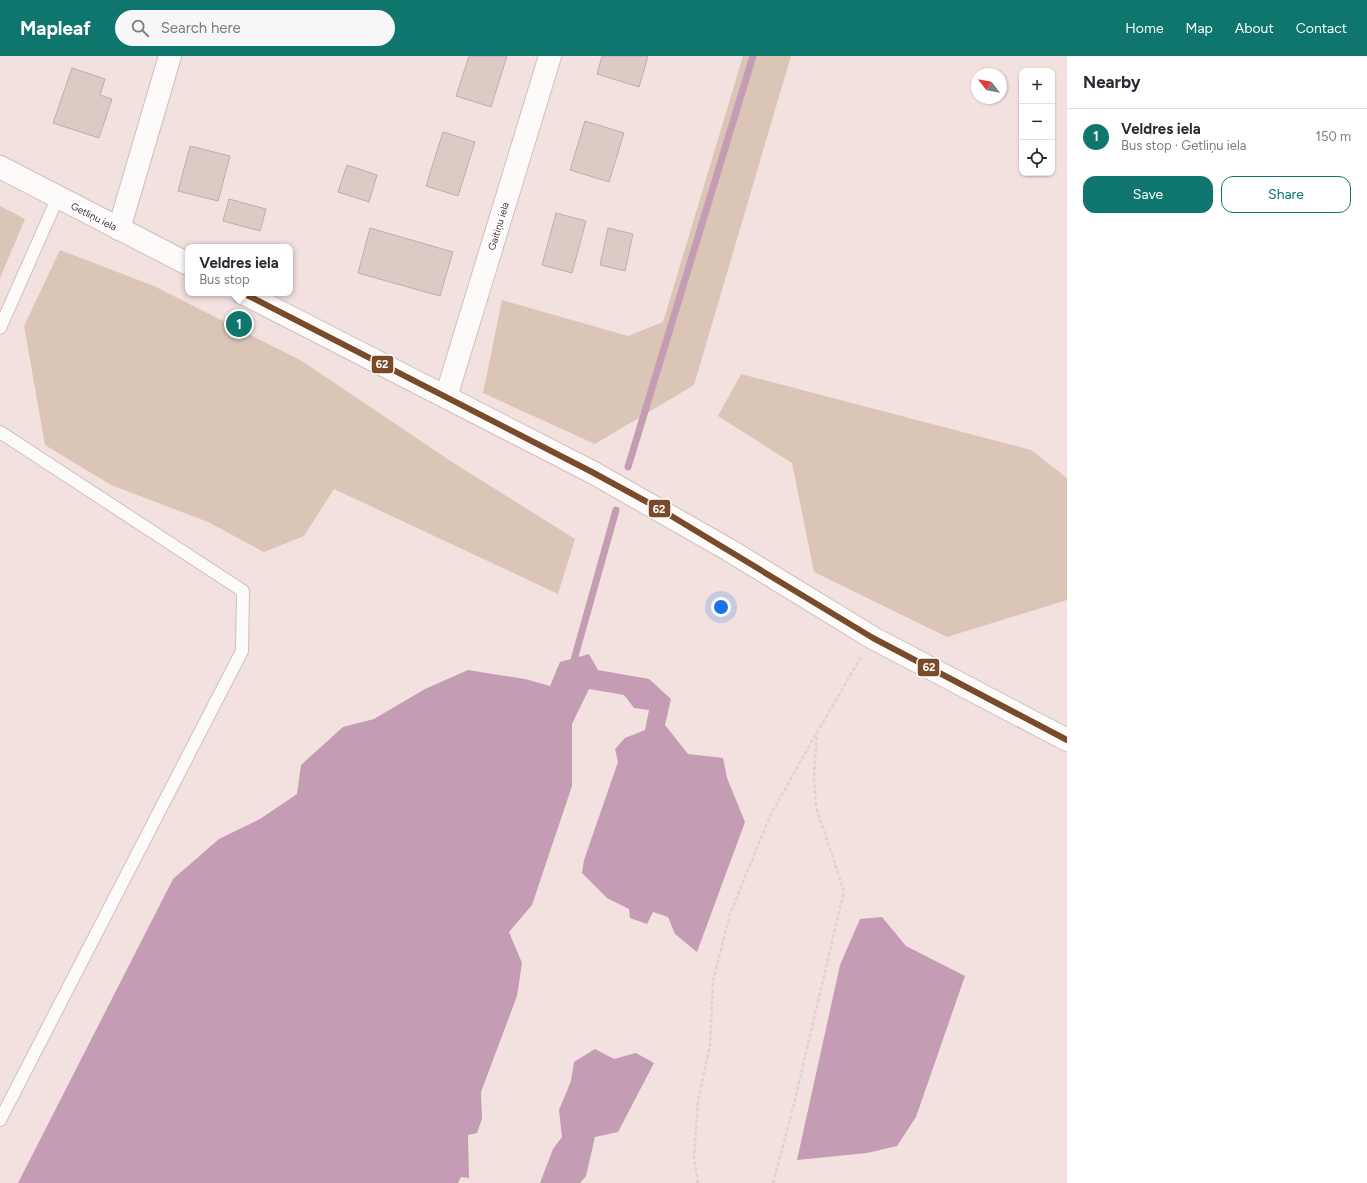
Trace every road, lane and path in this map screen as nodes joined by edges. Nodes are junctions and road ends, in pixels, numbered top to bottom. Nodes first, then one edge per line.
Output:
1 (170, 56) edge
2 (550, 56) edge
3 (0, 167) edge
4 (58, 197) junction
5 (119, 228) junction
6 (185, 262) edge
7 (249, 296) edge
8 (0, 328) edge
9 (446, 396) junction
10 (0, 432) edge
11 (873, 638) junction
12 (817, 733) junction
13 (1067, 740) edge
14 (0, 1120) edge
15 (698, 1183) edge
16 (773, 1183) edge

1 - 5 street
2 - 9 street, Gaitiņu iela
3 - 4 street, Getliņu iela
4 - 5 street, Getliņu iela
4 - 8 lane
5 - 6 street, Getliņu iela
7 - 9 street
9 - 11 street
10 - 14 lane
11 - 12 path
11 - 13 street
12 - 15 path
12 - 16 path

